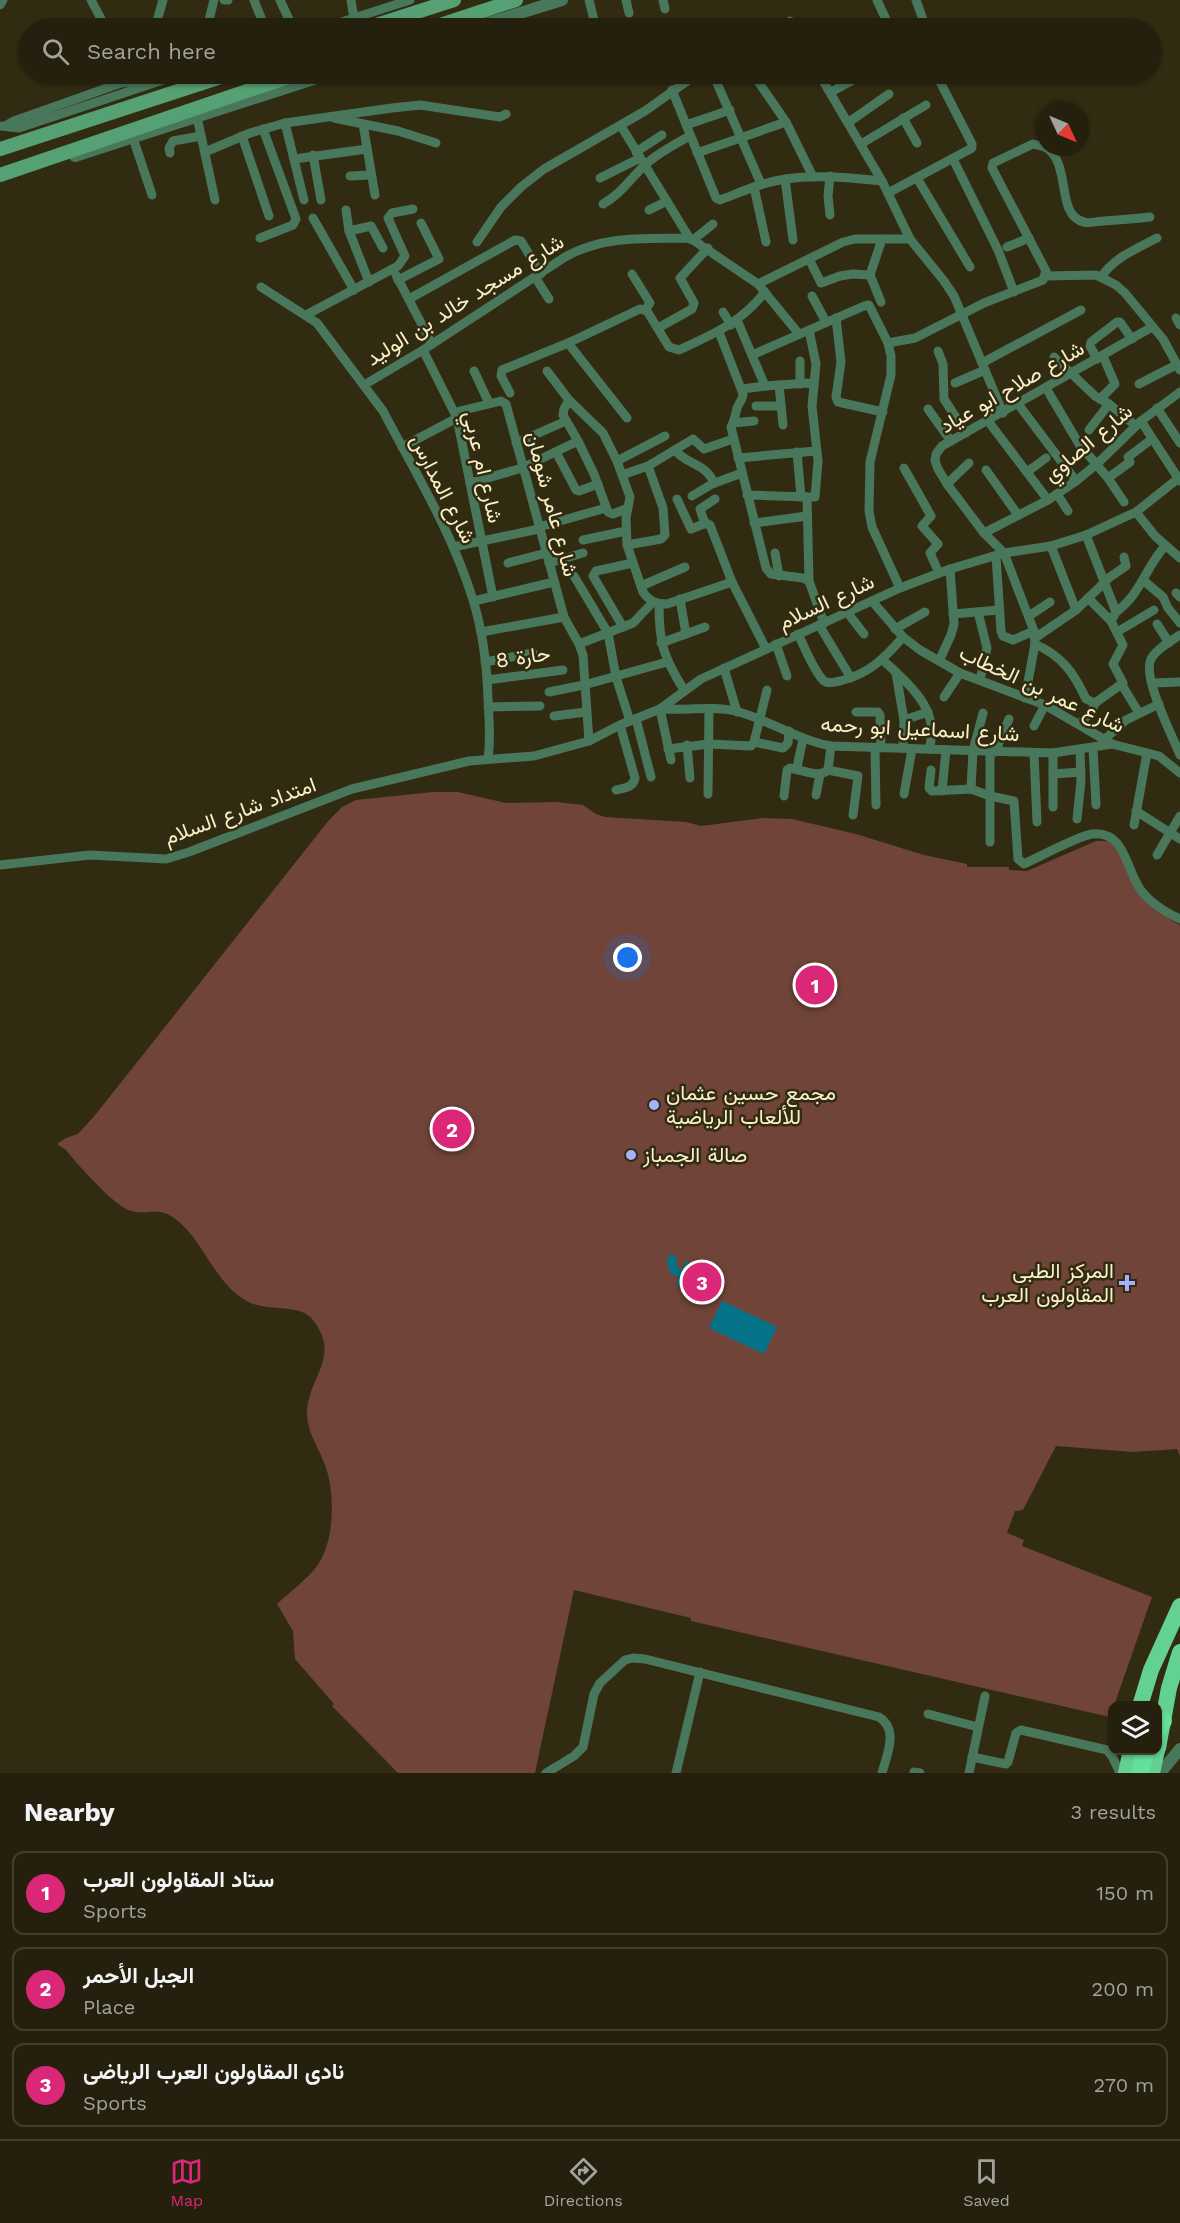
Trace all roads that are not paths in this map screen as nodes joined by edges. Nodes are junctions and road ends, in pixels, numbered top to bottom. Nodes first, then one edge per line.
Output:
1 (3, 0) edge
2 (91, 0) edge
3 (163, 0) edge
4 (214, 0) edge
5 (254, 0) edge
6 (280, 0) edge
7 (351, 0) edge
8 (410, 0) edge
9 (453, 0) edge
10 (516, 0) edge
11 (562, 0) edge
12 (589, 0) edge
13 (626, 0) edge
14 (877, 0) edge
15 (916, 0) edge
16 (0, 5) edge
17 (630, 13) dead end
18 (101, 18) edge
19 (158, 18) edge
20 (210, 18) edge
21 (260, 18) edge
22 (288, 18) edge
23 (354, 18) edge
24 (357, 18) edge
25 (398, 18) edge
26 (461, 18) edge
27 (504, 18) edge
28 (594, 18) edge
29 (885, 18) edge
30 (922, 18) edge
31 (116, 84) edge
32 (199, 84) edge
33 (268, 84) edge
34 (298, 84) edge
35 (681, 84) edge
36 (718, 84) edge
37 (760, 84) edge
38 (826, 84) edge
39 (846, 84) edge
40 (941, 84) edge
41 (672, 90) junction
42 (831, 92) junction
43 (889, 94) dead end
44 (926, 105) dead end
45 (730, 110) junction
46 (506, 114) dead end
47 (197, 117) junction
48 (325, 117) junction
49 (903, 118) junction
50 (786, 122) junction
51 (849, 122) junction
52 (285, 123) junction
53 (363, 124) junction
54 (686, 125) junction
55 (2, 126) edge
56 (621, 126) junction
57 (263, 129) junction
58 (662, 135) dead end
59 (201, 136) junction
60 (242, 136) junction
61 (690, 136) junction
62 (133, 138) junction
63 (741, 138) junction
64 (436, 143) dead end
65 (917, 143) dead end
66 (861, 144) junction
67 (1036, 145) edge
68 (0, 149) edge
69 (367, 149) junction
70 (205, 152) junction
71 (170, 153) dead end
72 (697, 153) junction
73 (313, 155) junction
74 (1056, 156) edge
75 (640, 158) junction
76 (294, 159) junction
77 (953, 159) junction
78 (44, 160) junction
79 (0, 175) edge
80 (371, 175) junction
81 (830, 176) junction
82 (350, 177) dead end
83 (813, 177) junction
84 (600, 178) dead end
85 (785, 178) junction
86 (917, 178) junction
87 (882, 181) junction
88 (757, 185) junction
89 (888, 192) junction
90 (152, 195) dead end
91 (375, 195) dead end
92 (215, 200) dead end
93 (304, 200) dead end
94 (321, 200) dead end
95 (667, 201) junction
96 (603, 204) dead end
97 (413, 209) dead end
98 (346, 210) dead end
99 (649, 210) dead end
100 (830, 215) dead end
101 (269, 216) dead end
102 (1150, 217) dead end
103 (313, 218) dead end
104 (421, 223) dead end
105 (713, 224) dead end
106 (349, 231) junction
107 (260, 238) dead end
108 (1029, 238) junction
109 (1157, 238) dead end
110 (692, 239) junction
111 (882, 239) junction
112 (910, 239) junction
113 (793, 240) dead end
114 (477, 242) dead end
115 (766, 242) dead end
116 (1007, 247) dead end
117 (383, 248) dead end
118 (708, 248) junction
119 (809, 259) junction
120 (970, 267) dead end
121 (393, 270) junction
122 (632, 274) dead end
123 (538, 275) junction
124 (870, 275) junction
125 (1046, 276) junction
126 (1101, 277) junction
127 (398, 280) junction
128 (369, 282) junction
129 (758, 284) junction
130 (261, 287) dead end
131 (354, 290) junction
132 (765, 292) junction
133 (1014, 292) junction
134 (812, 296) dead end
135 (409, 299) junction
136 (549, 299) dead end
137 (881, 302) dead end
138 (645, 310) junction
139 (1081, 310) dead end
140 (723, 312) dead end
141 (962, 313) junction
142 (306, 315) junction
143 (836, 318) junction
144 (826, 322) junction
145 (734, 323) junction
146 (1152, 327) junction
147 (658, 328) junction
148 (809, 330) junction
149 (719, 332) junction
150 (799, 334) junction
151 (1132, 339) junction
152 (568, 343) junction
153 (888, 343) junction
154 (432, 344) junction
155 (423, 350) junction
156 (938, 351) dead end
157 (752, 355) junction
158 (1054, 357) dead end
159 (1100, 357) junction
160 (800, 360) dead end
161 (983, 367) junction
162 (1178, 367) edge
163 (474, 371) dead end
164 (547, 371) dead end
165 (1070, 375) junction
166 (955, 383) dead end
167 (800, 384) junction
168 (1139, 384) dead end
169 (364, 385) junction
170 (779, 385) junction
171 (814, 385) junction
172 (765, 386) junction
173 (1046, 388) junction
174 (742, 389) junction
175 (1180, 392) edge
176 (507, 397) junction
177 (1100, 399) junction
178 (569, 400) junction
179 (489, 403) junction
180 (1018, 404) junction
181 (1109, 405) junction
182 (756, 406) dead end
183 (782, 406) junction
184 (1157, 408) junction
185 (928, 409) dead end
186 (884, 412) junction
187 (1003, 412) junction
188 (457, 418) junction
189 (627, 418) dead end
190 (566, 421) junction
191 (988, 421) junction
192 (754, 422) dead end
193 (733, 423) junction
194 (1138, 423) junction
195 (783, 425) dead end
196 (1089, 430) dead end
197 (966, 433) junction
198 (665, 436) dead end
199 (733, 439) junction
200 (1152, 439) junction
201 (578, 441) junction
202 (951, 441) junction
203 (516, 443) junction
204 (1180, 443) edge
205 (402, 447) junction
206 (675, 450) junction
207 (816, 450) junction
208 (556, 452) junction
209 (797, 452) junction
210 (738, 458) junction
211 (1046, 458) dead end
212 (617, 461) junction
213 (969, 464) dead end
214 (1097, 464) junction
215 (648, 466) junction
216 (522, 468) junction
217 (904, 468) dead end
218 (986, 470) dead end
219 (1027, 472) junction
220 (742, 473) junction
221 (622, 475) junction
222 (1108, 478) junction
223 (1179, 479) edge
224 (1076, 481) junction
225 (470, 483) junction
226 (714, 483) junction
227 (598, 484) junction
228 (947, 484) junction
229 (1057, 494) junction
230 (747, 495) junction
231 (692, 496) dead end
232 (804, 497) junction
233 (677, 499) dead end
234 (715, 499) dead end
235 (1048, 500) junction
236 (1124, 502) dead end
237 (606, 508) junction
238 (628, 508) junction
239 (1068, 511) dead end
240 (1136, 512) junction
241 (1018, 515) junction
242 (807, 516) junction
243 (754, 522) junction
244 (705, 524) junction
245 (539, 528) junction
246 (626, 531) junction
247 (984, 533) junction
248 (1086, 535) junction
249 (583, 540) dead end
250 (482, 541) junction
251 (627, 545) junction
252 (1051, 546) junction
253 (1165, 546) junction
254 (453, 547) junction
255 (583, 553) dead end
256 (775, 553) dead end
257 (1000, 555) junction
258 (1125, 557) dead end
259 (547, 558) junction
260 (1180, 558) edge
261 (508, 563) dead end
262 (633, 563) junction
263 (686, 567) dead end
264 (950, 569) junction
265 (939, 573) junction
266 (574, 576) dead end
267 (779, 576) junction
268 (1143, 580) junction
269 (809, 581) junction
270 (554, 582) junction
271 (732, 582) junction
272 (1104, 584) junction
273 (641, 585) junction
274 (900, 588) junction
275 (493, 597) junction
276 (1088, 598) junction
277 (680, 599) junction
278 (474, 601) junction
279 (872, 601) junction
280 (1050, 602) dead end
281 (656, 603) junction
282 (999, 610) junction
283 (1076, 610) junction
284 (1154, 610) dead end
285 (847, 612) junction
286 (925, 612) dead end
287 (978, 612) junction
288 (953, 614) junction
289 (1029, 616) junction
290 (564, 617) junction
291 (1113, 617) junction
292 (1180, 623) edge
293 (822, 624) junction
294 (1157, 624) dead end
295 (623, 627) junction
296 (705, 627) dead end
297 (895, 629) junction
298 (1000, 631) junction
299 (481, 632) junction
300 (1117, 632) junction
301 (608, 633) junction
302 (686, 634) junction
303 (798, 634) junction
304 (864, 634) dead end
305 (985, 636) junction
306 (1180, 636) edge
307 (903, 637) junction
308 (1035, 638) junction
309 (661, 643) junction
310 (1169, 643) junction
311 (579, 644) junction
312 (776, 645) junction
313 (766, 649) junction
314 (533, 653) dead end
315 (883, 660) junction
316 (939, 661) junction
317 (485, 662) junction
318 (667, 662) junction
319 (724, 668) junction
320 (563, 670) dead end
321 (896, 673) junction
322 (960, 673) junction
323 (787, 676) dead end
324 (616, 677) junction
325 (851, 678) junction
326 (487, 680) junction
327 (980, 680) junction
328 (1180, 682) edge
329 (1152, 683) junction
330 (584, 685) junction
331 (1122, 685) junction
332 (684, 690) junction
333 (767, 690) dead end
334 (549, 692) dead end
335 (944, 697) dead end
336 (1025, 698) junction
337 (1095, 703) junction
338 (1159, 704) junction
339 (1045, 705) junction
340 (540, 706) dead end
341 (488, 707) junction
342 (660, 709) junction
343 (709, 709) junction
344 (586, 712) junction
345 (737, 712) junction
346 (856, 712) dead end
347 (928, 712) junction
348 (983, 713) dead end
349 (1138, 713) junction
350 (554, 716) dead end
351 (761, 719) junction
352 (1009, 719) dead end
353 (633, 720) junction
354 (904, 720) junction
355 (1180, 722) edge
356 (1079, 724) junction
357 (620, 725) junction
358 (1034, 726) dead end
359 (1169, 727) junction
360 (789, 731) junction
361 (804, 739) junction
362 (589, 741) junction
363 (754, 742) junction
364 (1109, 742) junction
365 (709, 744) junction
366 (687, 745) junction
367 (831, 746) junction
368 (878, 748) junction
369 (1093, 748) junction
370 (668, 749) junction
371 (907, 749) junction
372 (929, 750) junction
373 (946, 750) junction
374 (1080, 750) junction
375 (973, 751) junction
376 (993, 752) junction
377 (1034, 753) junction
378 (1053, 753) junction
379 (1147, 753) junction
380 (1180, 755) edge
381 (1159, 756) junction
382 (488, 758) junction
383 (671, 760) dead end
384 (794, 769) junction
385 (931, 770) dead end
386 (824, 772) junction
387 (1081, 772) junction
388 (1180, 773) edge
389 (1053, 774) junction
390 (651, 777) dead end
391 (690, 778) dead end
392 (971, 789) junction
393 (616, 790) dead end
394 (942, 790) junction
395 (708, 794) dead end
396 (904, 794) dead end
397 (816, 795) dead end
398 (784, 796) dead end
399 (990, 796) junction
400 (876, 805) dead end
401 (1096, 805) dead end
402 (1053, 807) dead end
403 (1136, 811) junction
404 (853, 815) dead end
405 (1180, 816) edge
406 (1077, 819) dead end
407 (1037, 822) dead end
408 (1134, 825) dead end
409 (1170, 835) junction
410 (1180, 839) edge
411 (990, 842) dead end
412 (1157, 855) dead end
413 (0, 865) edge
414 (1180, 920) edge
415 (1180, 1606) edge
416 (1180, 1652) edge
417 (700, 1672) junction
418 (985, 1696) dead end
419 (1142, 1701) edge
420 (928, 1714) dead end
421 (1162, 1716) edge
422 (978, 1727) junction
423 (1180, 1749) edge
424 (972, 1757) junction
425 (1146, 1758) edge
426 (546, 1773) edge
427 (678, 1773) edge
428 (882, 1773) edge
429 (969, 1773) edge
430 (1120, 1773) edge
431 (1126, 1773) edge
432 (1160, 1773) edge

1 - 16 street
2 - 18 street
3 - 19 street
4 - 20 street
5 - 21 street
6 - 22 street
7 - 23 street
8 - 24 street
9 - 25 main road
10 - 26 main road
11 - 27 street
12 - 28 street
13 - 17 street
14 - 29 street
15 - 30 street
31 - 55 street
32 - 68 main road
33 - 78 main road
34 - 47 street
35 - 41 street
36 - 45 street
37 - 50 street
38 - 42 street
39 - 42 street
40 - 77 street
41 - 54 street
41 - 56 street
42 - 51 street
43 - 51 street
44 - 49 street
45 - 54 street
45 - 63 street
46 - 48 street
47 - 59 street
47 - 62 street
48 - 52 street
48 - 53 street
49 - 65 street
49 - 66 street
50 - 63 street
50 - 83 street
51 - 66 street
52 - 57 street
52 - 76 street
53 - 64 street
53 - 69 street
54 - 61 street
56 - 75 street
56 - 114 street
57 - 60 street
57 - 107 street
58 - 75 street
59 - 70 street
59 - 71 street
60 - 70 street
60 - 101 street
61 - 72 street
61 - 75 street
62 - 78 street
62 - 90 street
63 - 72 street
63 - 88 street
66 - 87 street
67 - 108 street
69 - 73 street
69 - 80 street
70 - 92 street
72 - 88 street
73 - 76 street
73 - 94 street
74 - 102 street
75 - 84 street
75 - 95 street
75 - 96 street
76 - 93 street
77 - 86 street
77 - 133 street
78 - 79 main road
80 - 82 street
80 - 91 street
81 - 83 street
81 - 87 street
81 - 100 street
83 - 85 street
85 - 88 street
85 - 113 street
86 - 89 street
86 - 120 street
87 - 89 street
88 - 115 street
89 - 112 street
95 - 99 street
95 - 110 street
97 - 121 street
98 - 106 street
103 - 131 street
104 - 127 street
105 - 110 street
106 - 117 street
106 - 128 street
108 - 116 street
108 - 125 street
109 - 126 street
110 - 118 street, شارع مسجد خالد بن الوليد
110 - 123 street, شارع مسجد خالد بن الوليد
111 - 112 street
111 - 119 street
111 - 124 street
112 - 141 street
118 - 129 street, شارع مسجد خالد بن الوليد
118 - 147 street
119 - 124 street
119 - 129 street
121 - 127 street
121 - 128 street
122 - 138 street
123 - 135 street
123 - 136 street
123 - 154 street, شارع مسجد خالد بن الوليد
124 - 137 street
125 - 126 street
125 - 133 street
126 - 146 street
127 - 135 street
128 - 131 street
129 - 132 street, شارع مسجد خالد بن الوليد
130 - 142 street, شارع المدارس
131 - 142 street
132 - 145 street
132 - 150 street, شارع مسجد خالد بن الوليد
133 - 141 street
134 - 144 street
135 - 154 street
138 - 147 street
138 - 152 street
139 - 161 street
140 - 145 street
141 - 153 street
141 - 161 street
142 - 169 street, شارع المدارس
143 - 144 street
143 - 153 street
143 - 186 street
144 - 148 street
145 - 149 street
145 - 157 street
146 - 151 street, شارع صلاح ابو عياد
146 - 162 street
147 - 149 street
148 - 150 street
148 - 171 street
149 - 174 street
150 - 157 street
151 - 159 street, شارع صلاح ابو عياد
151 - 159 street
152 - 176 street, شارع عامر شومان
152 - 189 street
153 - 186 street
154 - 155 street, شارع مسجد خالد بن الوليد
155 - 169 street, شارع مسجد خالد بن الوليد
155 - 188 street, شارع ام عربي
156 - 197 street
157 - 172 street
158 - 165 street
159 - 165 street, شارع صلاح ابو عياد
159 - 177 street
160 - 167 street
161 - 166 street
161 - 187 street
162 - 168 street
163 - 179 street
164 - 178 street
165 - 173 street, شارع صلاح ابو عياد
165 - 177 street
167 - 170 street
167 - 171 street
169 - 205 street, شارع المدارس
170 - 172 street
170 - 183 street
171 - 207 street
172 - 174 street
173 - 180 street, شارع صلاح ابو عياد
173 - 214 street
174 - 193 street
175 - 184 street, شارع الصاوي
176 - 179 street
176 - 203 street, شارع عامر شومان
177 - 181 street
178 - 190 street
178 - 212 street
179 - 188 street
180 - 187 street, شارع صلاح ابو عياد
180 - 224 street
181 - 194 street
181 - 196 street
182 - 183 street
183 - 195 street
184 - 194 street, شارع الصاوي
184 - 204 street
185 - 202 street
186 - 274 street
187 - 191 street, شارع صلاح ابو عياد
188 - 205 street
188 - 225 street, شارع ام عربي
190 - 201 street
190 - 203 street
191 - 197 street, شارع صلاح ابو عياد
191 - 219 street
192 - 193 street
193 - 199 street
194 - 200 street
194 - 214 street, شارع الصاوي
197 - 202 street, شارع صلاح ابو عياد
198 - 212 street
199 - 206 street
199 - 210 street
200 - 222 street
200 - 223 street
201 - 208 street
201 - 227 street
202 - 228 street, شارع صلاح ابو عياد
203 - 216 street, شارع عامر شومان
205 - 254 street, شارع المدارس
206 - 215 street
206 - 226 street
207 - 209 street
207 - 232 street
208 - 216 street
208 - 227 street
209 - 210 street
209 - 232 street
210 - 220 street
211 - 219 street
212 - 221 street
213 - 228 street
214 - 222 street
214 - 224 street, شارع الصاوي
215 - 221 street
215 - 251 street
216 - 225 street
216 - 245 street, شارع عامر شومان
217 - 265 street
218 - 241 street
219 - 235 street
220 - 226 street
220 - 230 street
221 - 238 street
222 - 236 street
223 - 240 street, شارع السلام
224 - 229 street, شارع الصاوي
225 - 250 street, شارع ام عربي
226 - 231 street
227 - 237 street
228 - 247 street, شارع صلاح ابو عياد
229 - 235 street, شارع الصاوي
229 - 239 street
230 - 232 street
230 - 243 street
232 - 242 street
233 - 244 street
234 - 244 street
235 - 241 street, شارع الصاوي
237 - 238 street
237 - 245 street
238 - 246 street
240 - 248 street, شارع السلام
240 - 253 street
241 - 247 street, شارع الصاوي
242 - 243 street
242 - 269 street
243 - 267 street
244 - 271 street
245 - 250 street
245 - 259 street, شارع عامر شومان
246 - 249 street
246 - 251 street
247 - 257 street, شارع صلاح ابو عياد
248 - 252 street, شارع السلام
248 - 272 street
250 - 254 street
250 - 275 street, شارع ام عربي
251 - 262 street
252 - 257 street, شارع السلام
252 - 283 street
253 - 260 street
253 - 268 street
254 - 278 street, شارع المدارس
255 - 259 street
256 - 267 street
257 - 264 street, شارع السلام
257 - 282 street
257 - 289 street
258 - 272 street
259 - 261 street
259 - 270 street, شارع عامر شومان
262 - 273 street
262 - 295 street
263 - 273 street
264 - 265 street, شارع السلام
264 - 288 street
265 - 274 street, شارع السلام
266 - 301 street
267 - 269 street
268 - 291 street
268 - 292 street
269 - 293 street
270 - 275 street
270 - 290 street, شارع عامر شومان
271 - 277 street
271 - 313 street
272 - 276 street
272 - 291 street
273 - 281 street
274 - 279 street, شارع السلام
275 - 278 street
276 - 283 street
276 - 291 street
277 - 281 street
277 - 302 street
278 - 299 street, شارع المدارس
279 - 285 street, شارع السلام
279 - 297 street, شارع عمر بن الخطاب
280 - 289 street
281 - 295 street
281 - 309 street
282 - 287 street
282 - 298 street
283 - 308 street
284 - 300 street
285 - 293 street, شارع السلام
285 - 304 street
286 - 297 street
287 - 288 street
287 - 305 street
288 - 316 street
289 - 308 street
290 - 299 street
290 - 311 street, شارع عامر شومان
291 - 300 street
293 - 303 street, شارع السلام
293 - 325 street
294 - 310 street
295 - 301 street
296 - 302 street
297 - 307 street, شارع عمر بن الخطاب
298 - 305 street
298 - 308 street
299 - 317 street, شارع المدارس
300 - 331 street
301 - 311 street
301 - 324 street
302 - 309 street
303 - 312 street, شارع السلام
303 - 325 street
305 - 327 street
306 - 310 street
307 - 315 street
307 - 316 street, شارع عمر بن الخطاب
308 - 336 street
308 - 337 street
309 - 318 street
310 - 329 street
311 - 330 street
312 - 313 street, شارع السلام
312 - 323 street
313 - 319 street, شارع السلام
314 - 317 street
315 - 321 street
315 - 325 street
316 - 322 street, شارع عمر بن الخطاب
317 - 326 street, شارع المدارس
318 - 324 street
318 - 332 street
319 - 332 street, شارع السلام
319 - 345 street
320 - 326 street, حارة 8
321 - 347 street
321 - 354 street
322 - 327 street, شارع عمر بن الخطاب
322 - 335 street
324 - 330 street
324 - 353 street
326 - 341 street, شارع المدارس
327 - 336 street, شارع عمر بن الخطاب
328 - 329 street
329 - 338 street
330 - 334 street
330 - 344 street
331 - 337 street
331 - 349 street
332 - 342 street, شارع السلام
333 - 351 street
336 - 339 street, شارع عمر بن الخطاب
337 - 356 street
338 - 349 street
338 - 359 street
339 - 356 street, شارع عمر بن الخطاب
339 - 358 street
340 - 341 street
341 - 382 street, شارع المدارس
342 - 343 street, شارع اسماعيل ابو رحمه
342 - 353 street, شارع السلام
342 - 370 street
343 - 345 street, شارع اسماعيل ابو رحمه
343 - 365 street
344 - 350 street
344 - 362 street
345 - 351 street, شارع اسماعيل ابو رحمه
346 - 368 street
347 - 354 street
347 - 372 street
348 - 375 street
349 - 364 street
351 - 360 street, شارع اسماعيل ابو رحمه
351 - 363 street
352 - 376 street
353 - 357 street, شارع السلام
353 - 390 street
354 - 371 street
355 - 359 street
356 - 364 street, شارع عمر بن الخطاب
357 - 362 street, شارع السلام
357 - 393 street
359 - 380 street
360 - 361 street, شارع اسماعيل ابو رحمه
360 - 363 street
361 - 367 street, شارع اسماعيل ابو رحمه
361 - 384 street
362 - 382 street, شارع السلام
363 - 365 street
364 - 369 street, شارع اسماعيل ابو رحمه
364 - 379 street, شارع عمر بن الخطاب
365 - 366 street
365 - 395 street
366 - 370 street
366 - 391 street
367 - 368 street, شارع اسماعيل ابو رحمه
367 - 386 street
368 - 371 street, شارع اسماعيل ابو رحمه
368 - 400 street
369 - 374 street, شارع اسماعيل ابو رحمه
369 - 401 street
370 - 383 street
371 - 372 street, شارع اسماعيل ابو رحمه
371 - 396 street
372 - 373 street, شارع اسماعيل ابو رحمه
373 - 375 street, شارع اسماعيل ابو رحمه
373 - 394 street
374 - 378 street, شارع اسماعيل ابو رحمه
374 - 387 street
375 - 376 street, شارع اسماعيل ابو رحمه
375 - 392 street
376 - 377 street, شارع اسماعيل ابو رحمه
376 - 399 street
377 - 378 street, شارع اسماعيل ابو رحمه
377 - 407 street
378 - 389 street
379 - 381 street, شارع عمر بن الخطاب
379 - 403 street
380 - 381 street
381 - 388 street, شارع عمر بن الخطاب
382 - 413 street, امتداد شارع السلام
384 - 386 street
384 - 398 street
385 - 394 street
386 - 397 street
386 - 404 street
387 - 389 street
387 - 406 street
389 - 402 street
392 - 394 street
392 - 399 street
399 - 411 street
399 - 414 street
403 - 408 street
403 - 409 street
405 - 409 street
409 - 410 street
409 - 412 street
415 - 419 highway
416 - 421 highway
417 - 426 street
417 - 427 street
417 - 428 street
418 - 422 street
420 - 422 street
422 - 424 street
423 - 432 street
424 - 429 street
424 - 430 street
425 - 431 highway

